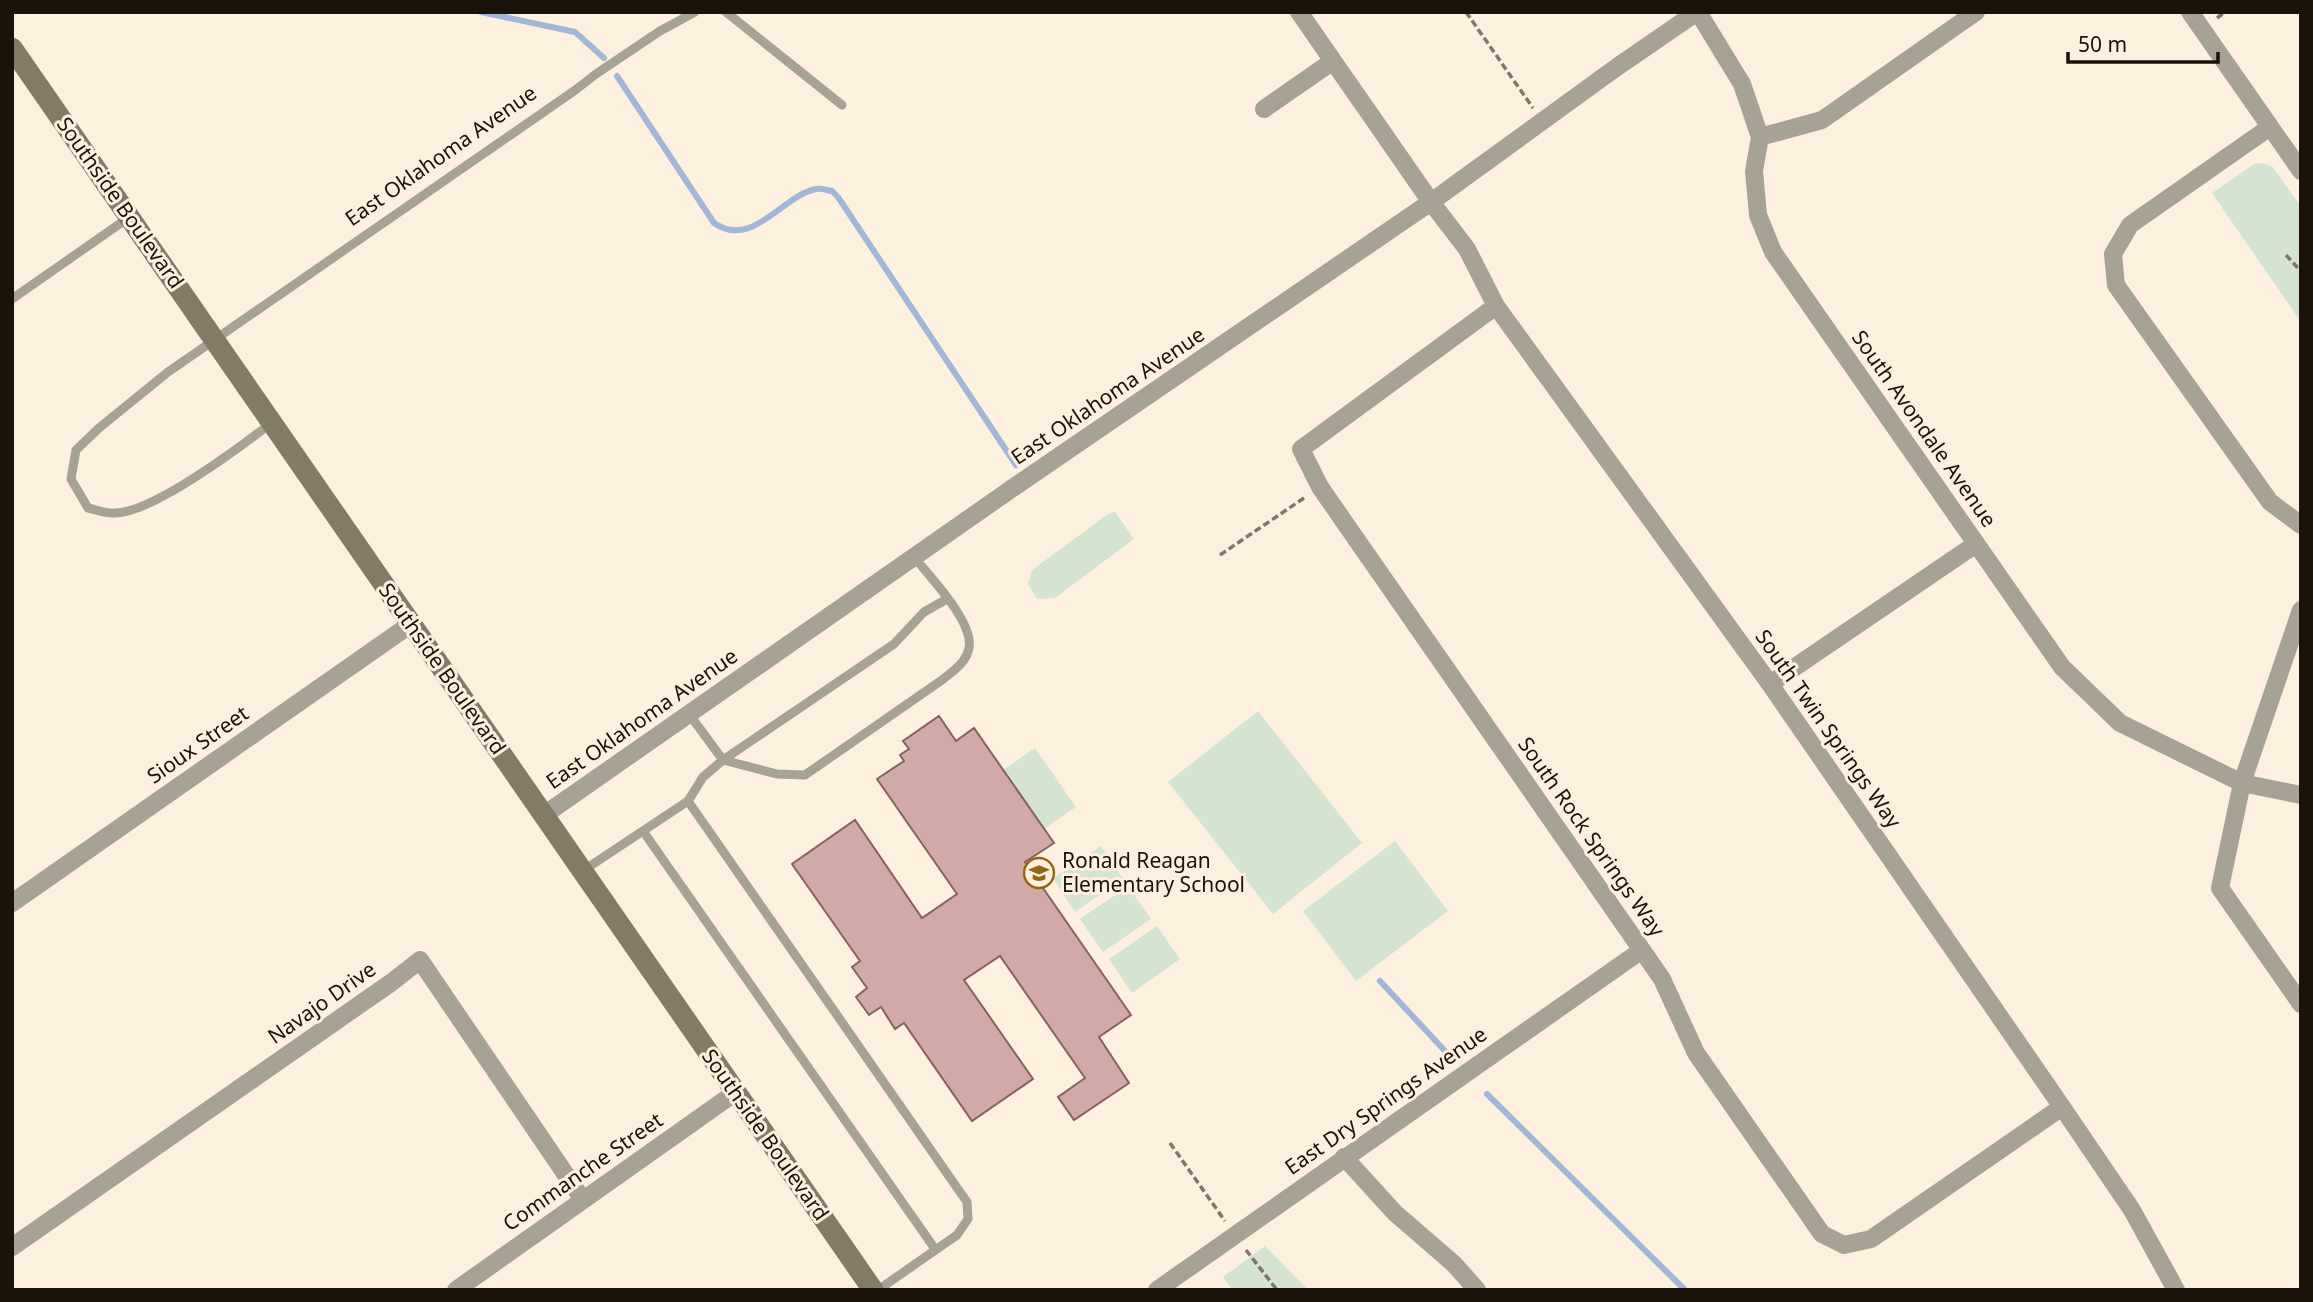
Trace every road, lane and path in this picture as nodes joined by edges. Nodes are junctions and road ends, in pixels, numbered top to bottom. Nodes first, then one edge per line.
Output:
1 (695, 12) edge
2 (726, 12) edge
3 (1299, 12) edge
4 (1466, 12) edge
5 (1698, 12) edge
6 (1976, 12) edge
7 (2190, 12) edge
8 (2225, 12) edge
9 (2217, 18) dead end
10 (12, 48) edge
11 (1333, 61) junction
12 (842, 105) dead end
13 (1264, 109) dead end
14 (1542, 120) junction
15 (2270, 128) junction
16 (1760, 137) junction
17 (2301, 171) edge
18 (1431, 202) junction
19 (129, 217) junction
20 (2287, 255) dead end
21 (2301, 269) edge
22 (12, 299) edge
23 (1496, 306) junction
24 (215, 340) junction
25 (272, 422) junction
26 (1320, 487) junction
27 (2301, 525) edge
28 (1976, 544) junction
29 (1220, 555) dead end
30 (914, 557) junction
31 (947, 599) junction
32 (2301, 610) edge
33 (411, 624) junction
34 (1770, 684) junction
35 (689, 714) junction
36 (723, 760) junction
37 (2242, 783) junction
38 (2301, 795) edge
39 (688, 802) junction
40 (544, 815) junction
41 (643, 831) junction
42 (583, 871) junction
43 (12, 903) edge
44 (1642, 950) junction
45 (2301, 1004) edge
46 (736, 1092) junction
47 (2062, 1107) junction
48 (1170, 1143) dead end
49 (1344, 1157) junction
50 (583, 1200) junction
51 (1235, 1234) junction
52 (12, 1247) edge
53 (936, 1249) junction
54 (456, 1290) edge
55 (873, 1290) edge
56 (878, 1290) edge
57 (1157, 1290) edge
58 (1277, 1290) edge
59 (1477, 1290) edge
60 (2176, 1290) edge

1 - 24 lane, East Oklahoma Avenue
2 - 12 lane
3 - 11 street, South Twin Springs Way
4 - 14 path
5 - 14 street, East Oklahoma Avenue
5 - 16 street, South Avondale Avenue
6 - 16 street
7 - 15 street
8 - 9 path
10 - 19 main road, Southside Boulevard
11 - 13 street
11 - 18 street, South Twin Springs Way
14 - 18 street, East Oklahoma Avenue
15 - 17 street
15 - 27 street
16 - 28 street, South Avondale Avenue
18 - 23 street, South Twin Springs Way
18 - 30 street, East Oklahoma Avenue
19 - 22 lane
19 - 24 main road, Southside Boulevard
20 - 21 path
23 - 26 street, South Rock Springs Way
23 - 34 street, South Twin Springs Way
24 - 25 main road, Southside Boulevard
24 - 25 lane, East Oklahoma Avenue
25 - 33 main road, Southside Boulevard
26 - 29 path
26 - 44 street, South Rock Springs Way
28 - 34 street
28 - 37 street, South Avondale Avenue
30 - 31 lane
30 - 35 street, East Oklahoma Avenue
31 - 36 lane
31 - 36 lane
32 - 37 street
33 - 40 main road, Southside Boulevard
33 - 43 street, Sioux Street
34 - 47 street, South Twin Springs Way
35 - 36 lane
35 - 40 street, East Oklahoma Avenue
36 - 39 lane
37 - 38 street, South Avondale Avenue
37 - 45 street
39 - 41 lane
39 - 53 lane
40 - 42 main road, Southside Boulevard
41 - 42 lane
41 - 53 lane
42 - 46 main road, Southside Boulevard
44 - 47 street, South Rock Springs Way
44 - 49 street, East Dry Springs Avenue
46 - 50 street, Commanche Street
46 - 55 main road, Southside Boulevard
47 - 60 street, South Twin Springs Way
48 - 51 path
49 - 51 street, East Dry Springs Avenue
49 - 59 street
50 - 52 street, Navajo Drive
50 - 54 street, Commanche Street
51 - 57 street, East Dry Springs Avenue
51 - 58 path
53 - 56 lane

